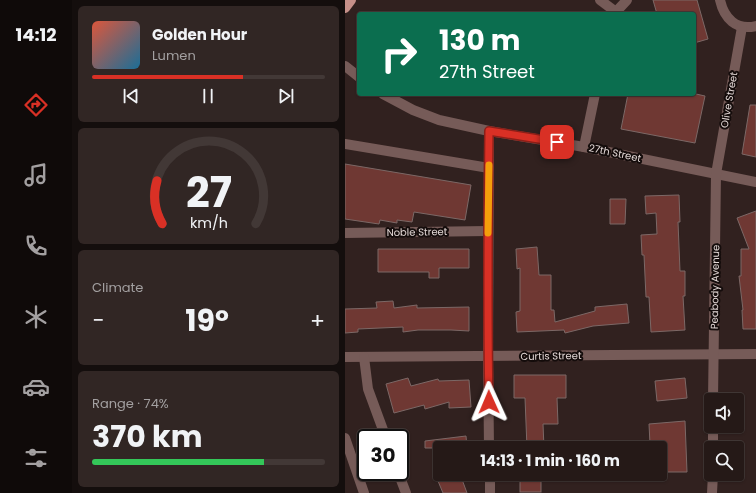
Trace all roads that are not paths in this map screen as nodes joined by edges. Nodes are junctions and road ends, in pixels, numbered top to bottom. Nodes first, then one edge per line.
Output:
1 (351, 0) edge
2 (600, 0) edge
3 (627, 0) edge
4 (721, 0) edge
5 (345, 8) edge
6 (614, 12) edge
7 (616, 12) edge
8 (756, 26) edge
9 (742, 27) junction
10 (345, 66) edge
11 (357, 75) edge
12 (387, 96) edge
13 (595, 96) edge
14 (489, 131) junction
15 (345, 144) edge
16 (584, 147) junction
17 (489, 168) junction
18 (716, 174) junction
19 (756, 182) edge
20 (488, 231) junction
21 (345, 233) edge
22 (714, 354) junction
23 (756, 354) edge
24 (488, 356) junction
25 (345, 357) edge
26 (364, 357) junction
27 (713, 393) edge
28 (383, 429) edge
29 (345, 438) edge
30 (489, 441) edge
31 (401, 481) edge
32 (490, 481) edge
33 (713, 481) edge
34 (364, 493) edge
35 (406, 493) edge
36 (490, 493) edge
37 (712, 493) edge

1 - 5 main road
2 - 6 street
3 - 7 street
4 - 9 street
8 - 9 street
9 - 18 street, Olive Street
10 - 11 street
12 - 14 street, 27th Street
13 - 16 street
14 - 16 street, 27th Street
14 - 17 street
15 - 17 street
16 - 18 street, 27th Street
17 - 20 street
18 - 19 street, 27th Street
18 - 22 street, Peabody Avenue
20 - 21 street, Noble Street
20 - 24 street
22 - 23 street, Curtis Street
22 - 24 street, Curtis Street
22 - 27 street, Peabody Avenue
24 - 26 street, Curtis Street
24 - 30 street
25 - 26 street, Curtis Street
26 - 28 street
29 - 34 street
31 - 35 street
32 - 36 street
33 - 37 street

